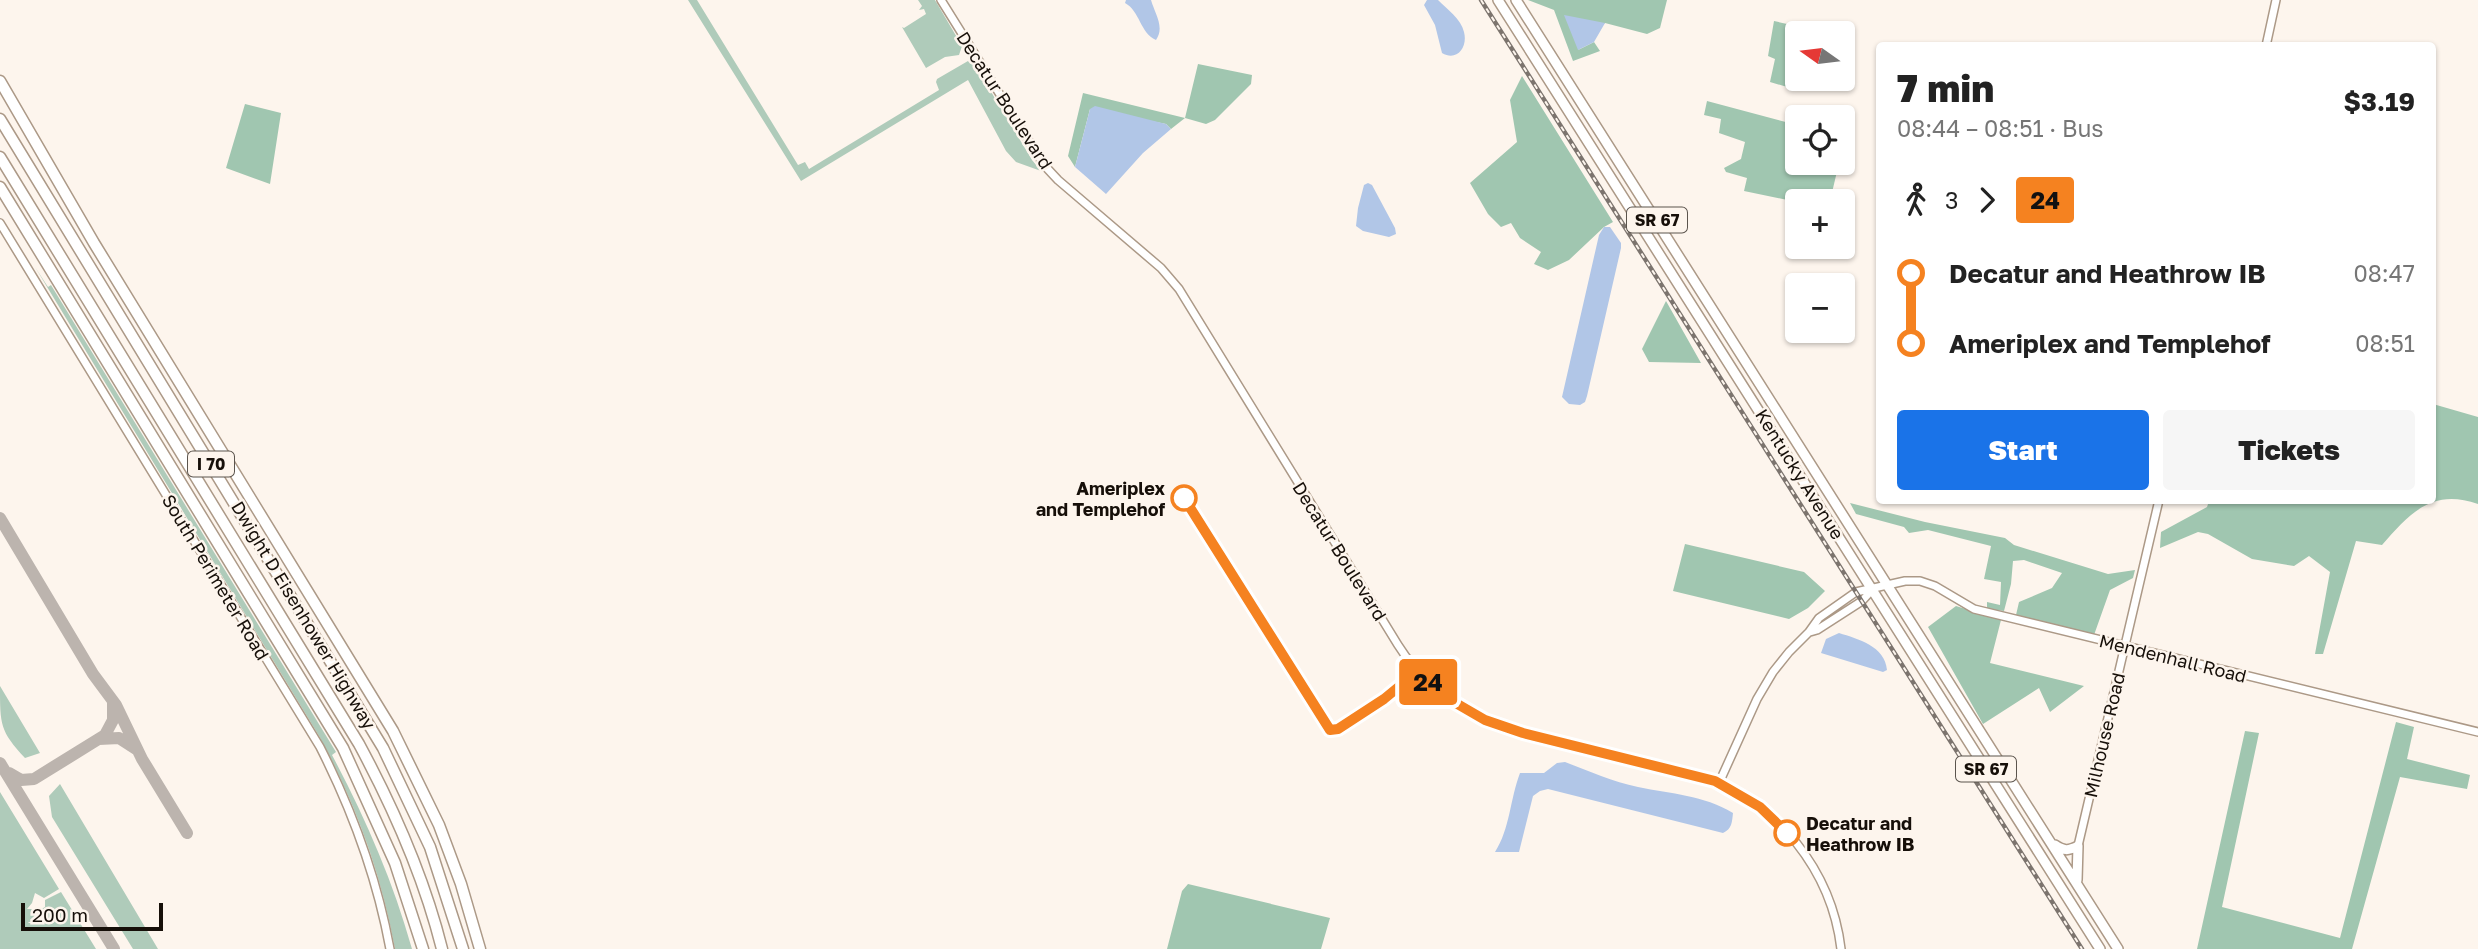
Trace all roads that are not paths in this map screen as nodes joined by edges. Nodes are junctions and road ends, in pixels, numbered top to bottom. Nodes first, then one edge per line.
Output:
1 (941, 0) edge
2 (1498, 0) edge
3 (1516, 0) edge
4 (2276, 0) edge
5 (2267, 42) edge
6 (0, 81) edge
7 (0, 94) edge
8 (0, 119) edge
9 (34, 143) junction
10 (0, 157) edge
11 (0, 187) edge
12 (0, 223) edge
13 (2158, 504) edge
14 (1888, 585) junction
15 (1873, 589) junction
16 (2125, 646) junction
17 (2478, 732) edge
18 (1719, 783) junction
19 (2050, 842) junction
20 (2078, 846) junction
21 (2077, 884) junction
22 (390, 949) edge
23 (423, 949) edge
24 (442, 949) edge
25 (463, 949) edge
26 (480, 949) edge
27 (1840, 949) edge
28 (2100, 949) edge
29 (2118, 949) edge

1 - 18 street, Decatur Boulevard
2 - 15 main road, Kentucky Avenue / SR 67
3 - 14 main road, Kentucky Avenue / SR 67
4 - 5 street
6 - 9 highway
7 - 9 highway
8 - 25 highway, Dwight D Eisenhower Highway / I 70
9 - 26 highway
10 - 24 highway, Dwight D Eisenhower Highway / I 70
11 - 23 highway
12 - 22 street, South Perimeter Road
13 - 16 street, Milhouse Road
14 - 15 street, Mendenhall Road
14 - 16 street, Mendenhall Road
14 - 19 main road, Kentucky Avenue / SR 67
15 - 18 street
15 - 28 main road, Kentucky Avenue / SR 67
16 - 17 street, Mendenhall Road
16 - 20 street, Milhouse Road
18 - 27 street, Decatur Boulevard
19 - 20 main road
19 - 21 main road, Kentucky Avenue / SR 67
20 - 21 main road
21 - 29 main road, Kentucky Avenue / SR 67

